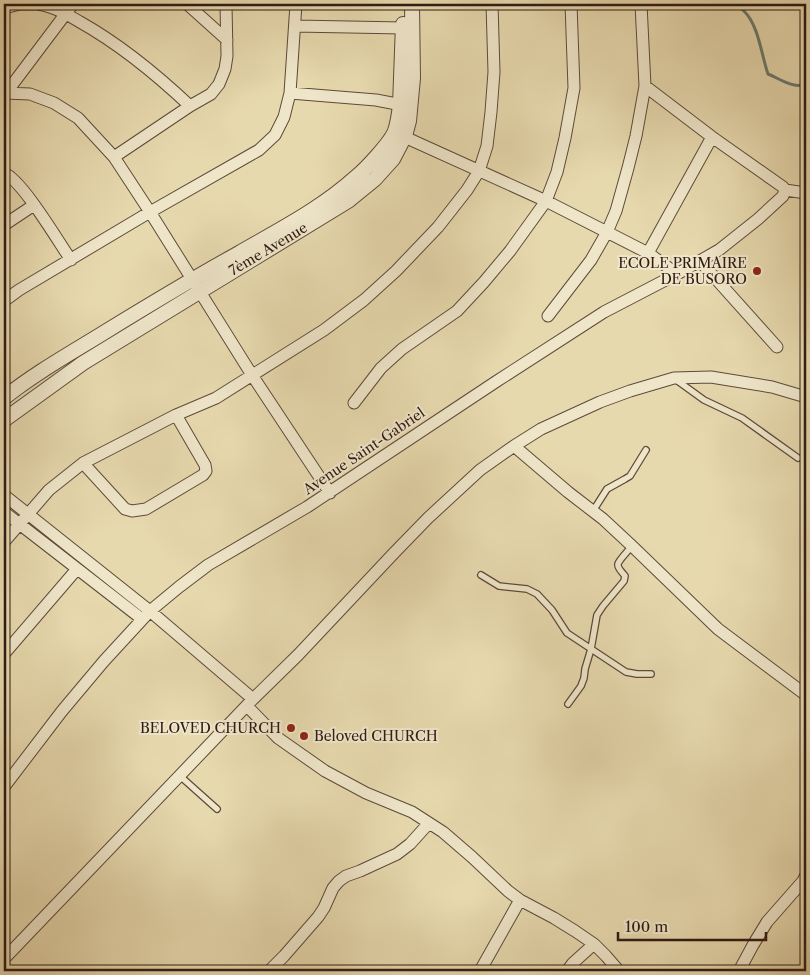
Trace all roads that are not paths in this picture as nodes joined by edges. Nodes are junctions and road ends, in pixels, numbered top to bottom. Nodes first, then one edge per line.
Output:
1 (33, 4) edge
2 (37, 4) edge
3 (73, 4) edge
4 (187, 4) edge
5 (226, 4) edge
6 (296, 4) edge
7 (404, 4) edge
8 (412, 4) edge
9 (492, 4) edge
10 (571, 4) edge
11 (641, 4) edge
12 (4, 8) edge
13 (66, 14) junction
14 (295, 26) junction
15 (403, 28) junction
16 (227, 40) junction
17 (645, 86) junction
18 (5, 93) edge
19 (290, 93) junction
20 (190, 106) junction
21 (406, 106) junction
22 (400, 134) junction
23 (712, 137) junction
24 (114, 157) junction
25 (479, 171) junction
26 (4, 173) edge
27 (785, 190) junction
28 (806, 193) edge
29 (546, 201) junction
30 (34, 205) junction
31 (150, 212) junction
32 (4, 225) edge
33 (608, 232) junction
34 (648, 253) junction
35 (70, 260) junction
36 (700, 261) junction
37 (678, 274) junction
38 (195, 286) junction
39 (4, 301) edge
40 (548, 316) dead end
41 (777, 346) dead end
42 (252, 376) junction
43 (674, 378) junction
44 (806, 397) edge
45 (4, 398) edge
46 (354, 403) dead end
47 (176, 415) junction
48 (4, 420) edge
49 (514, 446) junction
50 (646, 450) dead end
51 (798, 458) dead end
52 (83, 463) junction
53 (330, 493) junction
54 (4, 496) edge
55 (593, 511) junction
56 (4, 512) edge
57 (27, 515) junction
58 (19, 524) junction
59 (4, 542) edge
60 (632, 546) junction
61 (77, 569) junction
62 (481, 575) dead end
63 (146, 615) junction
64 (591, 649) junction
65 (4, 654) edge
66 (651, 674) dead end
67 (806, 695) edge
68 (250, 703) junction
69 (568, 704) dead end
70 (180, 776) junction
71 (4, 787) edge
72 (217, 809) dead end
73 (429, 822) junction
74 (806, 875) edge
75 (520, 900) junction
76 (594, 944) junction
77 (4, 959) edge
78 (269, 971) edge
79 (480, 971) edge
80 (567, 971) edge
81 (619, 971) edge
82 (739, 971) edge

1 - 12 street
2 - 13 street
3 - 13 street
4 - 16 street
5 - 16 street
6 - 14 street
7 - 15 street, 7ème Avenue
8 - 21 street, 7ème Avenue
9 - 25 street
10 - 29 street
11 - 17 street
13 - 18 street
13 - 20 street
14 - 15 street
14 - 19 street
15 - 21 street, 7ème Avenue
16 - 20 street
17 - 23 street
17 - 33 street
18 - 24 street
19 - 21 street
19 - 31 street
20 - 24 street
21 - 22 street, 7ème Avenue
22 - 25 street
22 - 38 street, 7ème Avenue
23 - 27 street
23 - 34 street
24 - 31 street
25 - 29 street
25 - 42 street
26 - 30 street
27 - 28 street
27 - 36 street, Avenue Saint-Gabriel
29 - 33 street
29 - 46 street
30 - 32 street
30 - 35 street
31 - 35 street
31 - 38 street
33 - 34 street
33 - 40 street
34 - 37 street
35 - 39 street
36 - 37 street, Avenue Saint-Gabriel
36 - 41 street
37 - 53 street, Avenue Saint-Gabriel
38 - 42 street
38 - 45 street, 7ème Avenue
38 - 48 street, 7ème Avenue
42 - 47 street
42 - 53 street
43 - 44 street
43 - 49 street
43 - 51 lane
47 - 52 street
47 - 52 street
49 - 55 street
49 - 68 street
50 - 55 lane
52 - 57 street
53 - 63 street, Avenue Saint-Gabriel
54 - 57 street
55 - 60 street
56 - 58 street
57 - 58 street
57 - 63 street
58 - 59 street
58 - 61 street
60 - 64 lane
60 - 67 street
61 - 63 street
61 - 65 street
62 - 64 lane
63 - 68 street
63 - 71 street, Avenue Saint-Gabriel
64 - 66 lane
64 - 69 lane
68 - 70 street
68 - 73 street
70 - 72 lane
70 - 77 street
73 - 75 street
73 - 78 street
74 - 82 street
75 - 76 street
75 - 79 street
76 - 80 street
76 - 81 street

